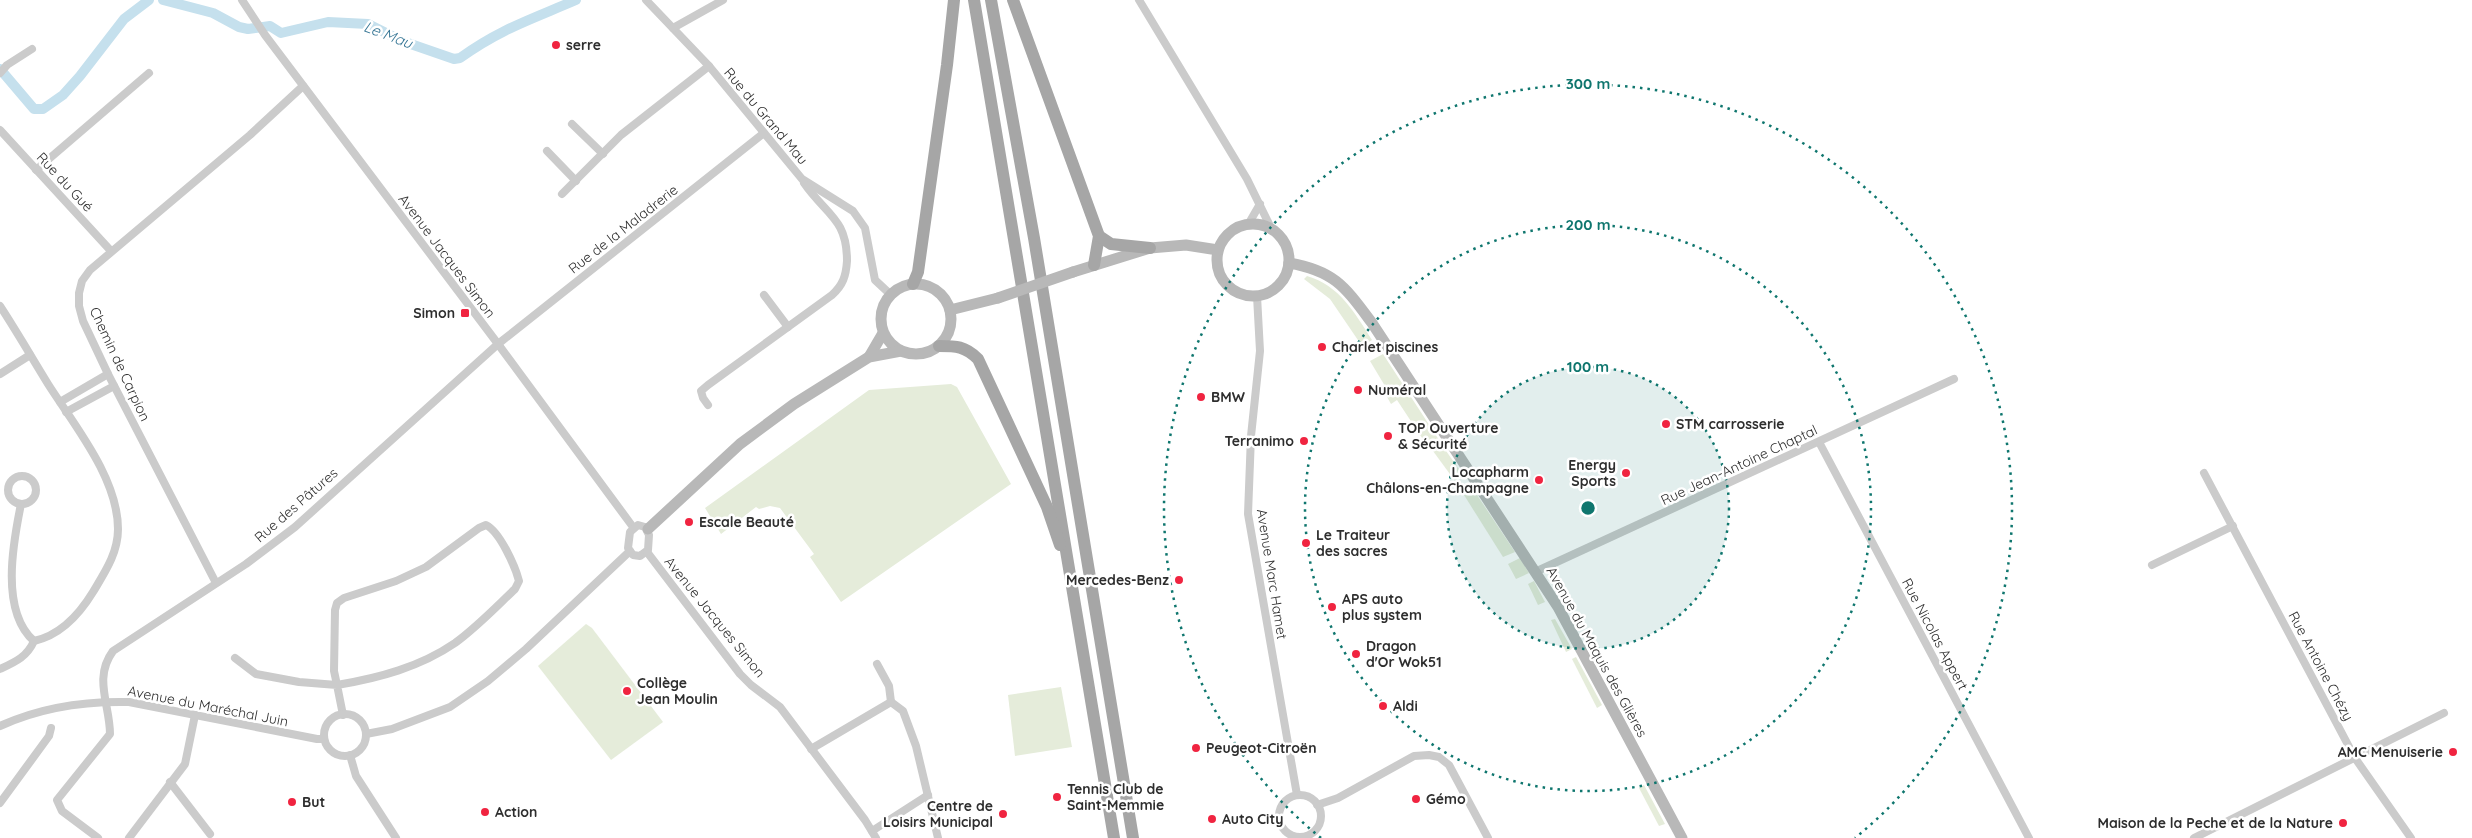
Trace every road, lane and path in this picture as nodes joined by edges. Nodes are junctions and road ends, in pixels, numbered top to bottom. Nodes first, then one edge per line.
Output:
1 (242, 0) edge
2 (646, 0) edge
3 (723, 0) edge
4 (954, 0) edge
5 (974, 0) edge
6 (991, 0) edge
7 (1013, 0) edge
8 (1139, 0) edge
9 (674, 28) junction
10 (32, 49) dead end
11 (709, 66) junction
12 (0, 73) edge
13 (149, 73) dead end
14 (303, 86) junction
15 (572, 124) dead end
16 (0, 130) edge
17 (764, 134) junction
18 (547, 151) dead end
19 (603, 154) junction
20 (36, 170) junction
21 (802, 179) junction
22 (576, 181) junction
23 (562, 194) dead end
24 (1260, 204) junction
25 (1249, 224) junction
26 (1271, 228) junction
27 (1099, 236) junction
28 (1150, 248) junction
29 (1218, 250) junction
30 (111, 251) junction
31 (1289, 263) junction
32 (1094, 265) junction
33 (912, 284) junction
34 (890, 294) junction
35 (764, 295) dead end
36 (1257, 296) junction
37 (0, 307) edge
38 (950, 310) junction
39 (788, 326) junction
40 (883, 333) junction
41 (498, 344) junction
42 (938, 346) junction
43 (901, 350) junction
44 (30, 355) junction
45 (869, 357) junction
46 (0, 374) edge
47 (108, 374) junction
48 (1954, 379) dead end
49 (114, 386) junction
50 (60, 402) junction
51 (708, 405) dead end
52 (66, 412) junction
53 (1819, 442) junction
54 (2204, 473) dead end
55 (21, 504) dead end
56 (2233, 526) junction
57 (633, 527) junction
58 (648, 530) junction
59 (630, 551) junction
60 (647, 552) junction
61 (2152, 565) dead end
62 (1535, 572) junction
63 (1071, 573) junction
64 (216, 583) junction
65 (34, 641) junction
66 (235, 658) dead end
67 (877, 664) dead end
68 (0, 668) edge
69 (338, 685) junction
70 (104, 702) junction
71 (891, 702) junction
72 (2444, 713) dead end
73 (195, 715) junction
74 (343, 715) junction
75 (0, 726) edge
76 (51, 728) dead end
77 (366, 734) junction
78 (324, 739) junction
79 (811, 749) junction
80 (350, 755) junction
81 (2356, 758) junction
82 (170, 782) junction
83 (928, 795) junction
84 (1296, 795) junction
85 (0, 803) edge
86 (1317, 805) junction
87 (210, 834) dead end
88 (874, 834) edge
89 (1303, 837) edge
90 (98, 838) edge
91 (129, 838) edge
92 (396, 838) edge
93 (938, 838) edge
94 (1114, 838) edge
95 (1133, 838) edge
96 (1488, 838) edge
97 (1682, 838) edge
98 (2029, 838) edge
99 (2194, 838) edge
100 (2411, 838) edge

1 - 14 street, Avenue Jacques Simon
2 - 9 street, Rue du Grand Mau
3 - 9 street
4 - 33 main road
5 - 63 main road
6 - 95 main road
7 - 27 main road
8 - 24 street
9 - 11 street, Rue du Grand Mau
10 - 12 street
11 - 17 street, Rue du Grand Mau
11 - 19 street
13 - 20 street
14 - 30 street, Chemin de Carpion
14 - 41 street, Avenue Jacques Simon
15 - 19 street
16 - 20 street, Rue du Gué
17 - 21 street, Rue du Grand Mau
17 - 41 street, Rue de la Maladrerie
18 - 22 street
19 - 22 street
20 - 30 street, Rue du Gué
21 - 34 street, Rue du Grand Mau
21 - 39 street
22 - 23 street
24 - 25 street
24 - 26 street
25 - 26 main road
25 - 29 main road
26 - 31 main road
27 - 28 main road
27 - 32 main road
28 - 29 main road
28 - 32 main road
29 - 36 main road
30 - 47 street, Chemin de Carpion
31 - 36 main road
31 - 62 main road, Avenue du Maquis des Glières
32 - 38 main road, bridge
33 - 34 main road
33 - 38 main road
34 - 40 main road
35 - 39 street
36 - 84 street, Avenue Marc Hamet
37 - 44 street
38 - 42 main road
39 - 51 street
40 - 43 main road
40 - 45 main road
41 - 57 street, Avenue Jacques Simon
41 - 64 street, Rue des Pâtures
42 - 43 main road
42 - 63 main road
43 - 45 main road
44 - 46 street
44 - 50 street
45 - 58 main road
47 - 49 street, Chemin de Carpion
47 - 50 street
48 - 53 street, Rue Jean-Antoine Chaptal
49 - 52 street
49 - 64 street, Chemin de Carpion
50 - 52 street
52 - 65 street
53 - 62 street, Rue Jean-Antoine Chaptal
53 - 98 street, Rue Nicolas Appert
54 - 56 street, Rue Antoine Chézy
55 - 65 street
56 - 61 street
56 - 81 street, Rue Antoine Chézy
57 - 58 street
57 - 59 street
58 - 60 street
59 - 60 street
59 - 77 street
60 - 79 street, Avenue Jacques Simon
62 - 97 main road, Avenue du Maquis des Glières
63 - 94 main road
64 - 70 street, Rue des Pâtures
65 - 68 street
66 - 69 street
67 - 71 street
69 - 69 street
69 - 74 street
70 - 73 street, Avenue du Maréchal Juin
70 - 75 street, Avenue du Maréchal Juin
70 - 90 street, Rue des Pâtures
71 - 79 street
71 - 83 street
72 - 81 street
73 - 78 street, Avenue du Maréchal Juin
73 - 82 street
74 - 77 street
74 - 78 street
76 - 85 street
77 - 80 street
78 - 80 street
79 - 88 street, Avenue Jacques Simon
80 - 92 street
81 - 99 street
81 - 100 street, Rue Antoine Chézy
82 - 87 street
82 - 91 street
83 - 88 street
83 - 93 street
84 - 86 street
84 - 89 street
86 - 89 street
86 - 96 street

